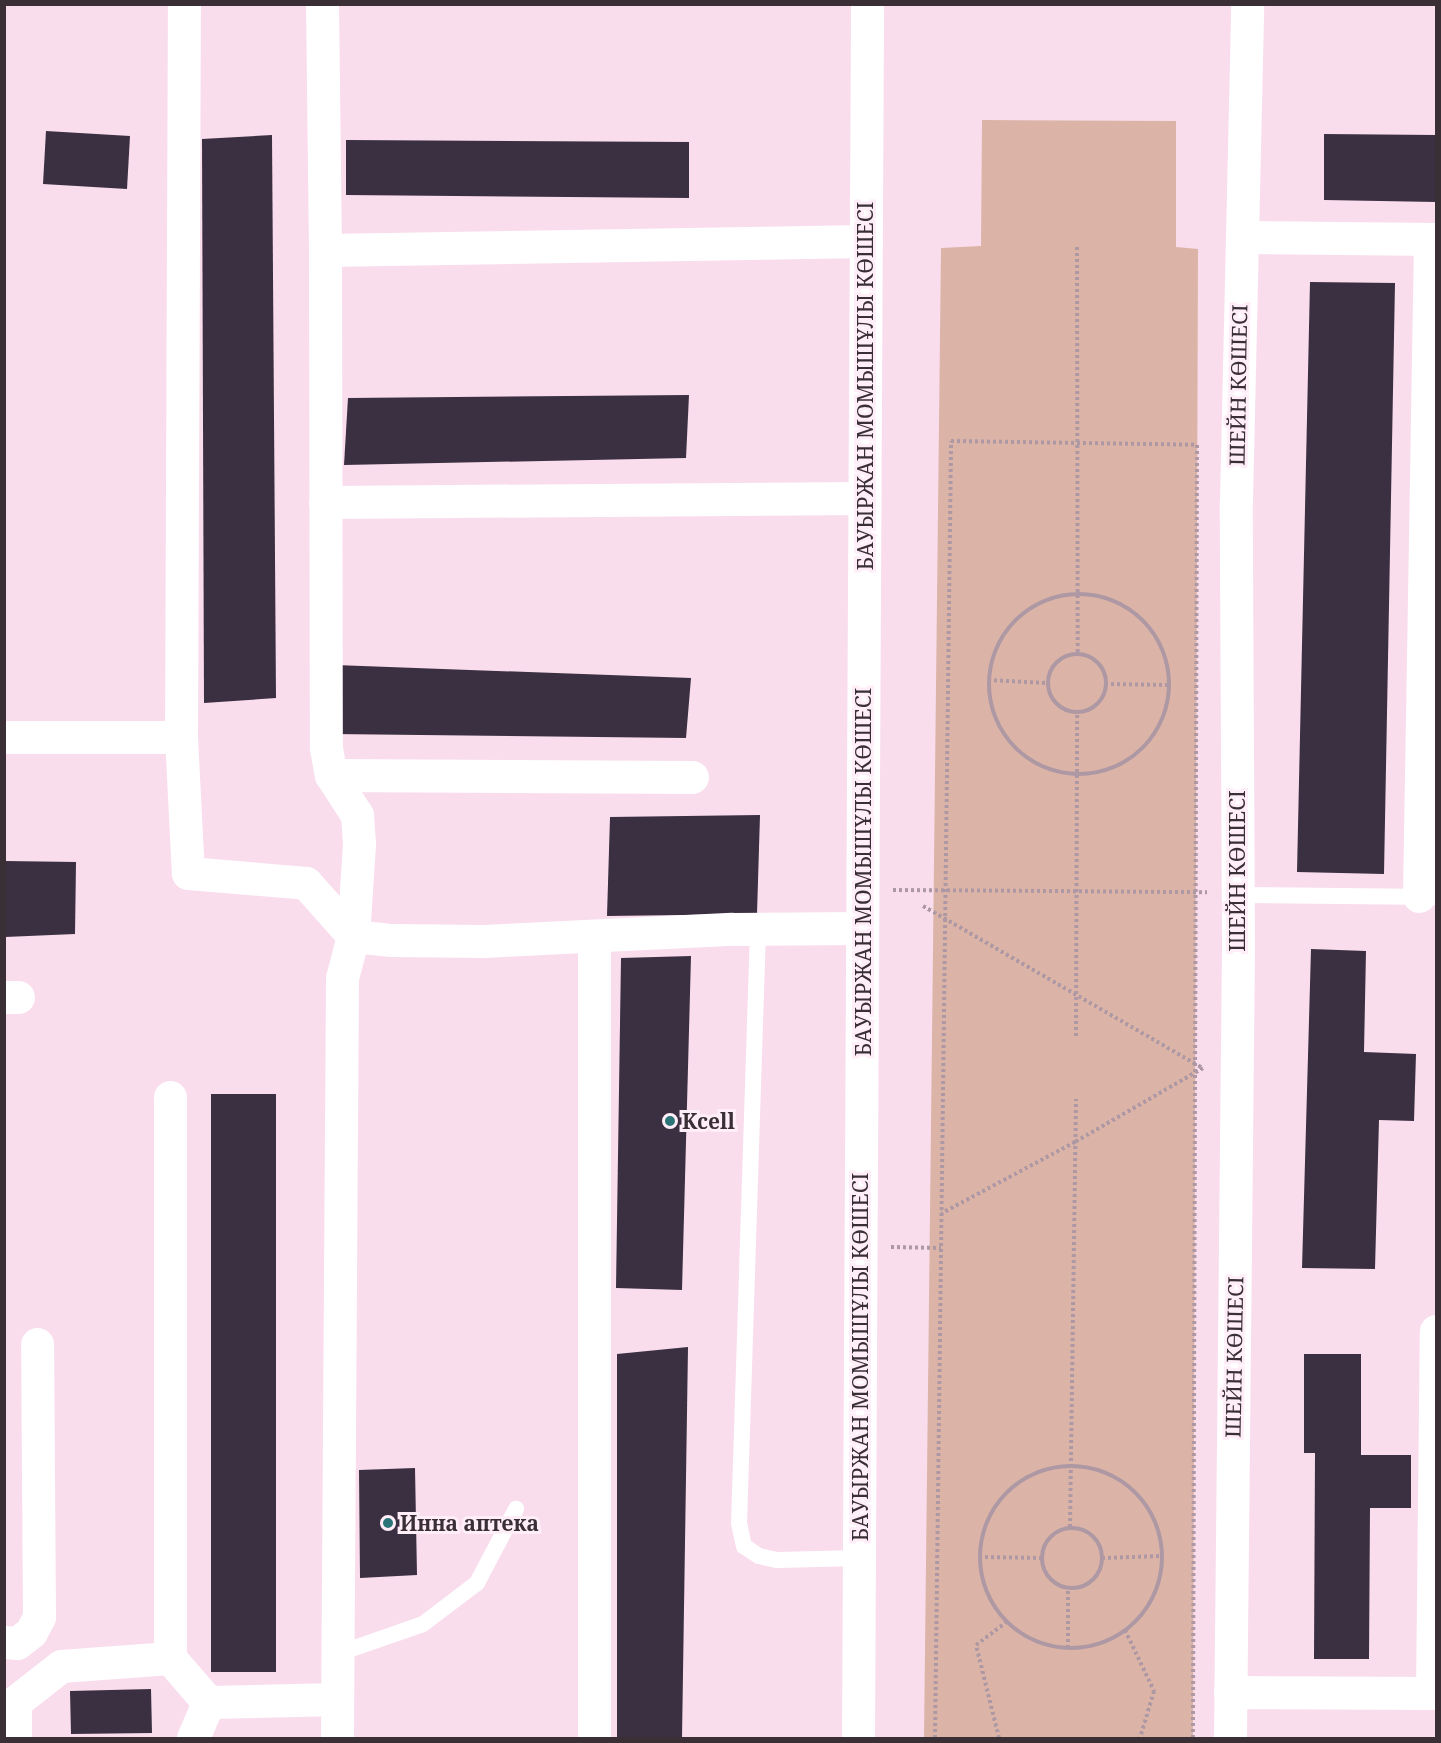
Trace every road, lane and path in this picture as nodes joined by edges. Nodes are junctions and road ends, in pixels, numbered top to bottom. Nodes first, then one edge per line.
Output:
1 (184, 4) edge
2 (322, 4) edge
3 (867, 4) edge
4 (1246, 4) edge
5 (1242, 237) junction
6 (1433, 239) edge
7 (866, 241) junction
8 (1077, 247) dead end
9 (326, 250) junction
10 (1433, 319) edge
11 (1078, 445) junction
12 (864, 498) junction
13 (325, 502) junction
14 (1077, 593) junction
15 (1078, 654) junction
16 (987, 680) junction
17 (1047, 683) junction
18 (1105, 684) junction
19 (1169, 685) junction
20 (1077, 713) junction
21 (4, 737) edge
22 (181, 737) junction
23 (331, 775) junction
24 (1078, 775) junction
25 (692, 777) dead end
26 (862, 889) junction
27 (947, 891) junction
28 (1077, 891) junction
29 (1196, 891) junction
30 (1238, 895) junction
31 (1428, 896) edge
32 (923, 906) dead end
33 (946, 919) junction
34 (862, 928) junction
35 (758, 929) junction
36 (352, 936) junction
37 (594, 936) junction
38 (1076, 992) junction
39 (1076, 1036) dead end
40 (1194, 1063) junction
41 (1195, 1073) junction
42 (170, 1097) dead end
43 (1076, 1099) dead end
44 (1075, 1142) junction
45 (941, 1214) junction
46 (861, 1246) junction
47 (941, 1248) junction
48 (1437, 1331) edge
49 (37, 1344) dead end
50 (1070, 1466) junction
51 (1436, 1470) edge
52 (516, 1509) dead end
53 (1070, 1527) junction
54 (1161, 1556) junction
55 (978, 1557) junction
56 (859, 1558) junction
57 (1041, 1558) junction
58 (1102, 1558) junction
59 (1068, 1588) junction
60 (1007, 1622) junction
61 (1125, 1630) junction
62 (4, 1642) edge
63 (1068, 1648) junction
64 (337, 1654) junction
65 (170, 1658) junction
66 (1230, 1692) junction
67 (1434, 1693) edge
68 (337, 1699) junction
69 (208, 1702) junction
70 (15, 1738) edge
71 (193, 1738) edge
72 (337, 1738) edge
73 (594, 1738) edge
74 (858, 1738) edge
75 (935, 1738) edge
76 (999, 1738) edge
77 (1140, 1738) edge
78 (1193, 1738) edge
79 (1230, 1738) edge

1 - 22 street
2 - 9 street
3 - 7 street, БАУЫРЖАН МОМЫШҰЛЫ КӨШЕСІ
4 - 5 street, ШЕЙН КӨШЕСІ
5 - 6 street
5 - 30 street, ШЕЙН КӨШЕСІ
6 - 10 street
7 - 9 street
7 - 12 street, БАУЫРЖАН МОМЫШҰЛЫ КӨШЕСІ
8 - 11 path
9 - 13 street
10 - 31 street
11 - 14 path
11 - 27 path
11 - 29 path
12 - 13 street
12 - 26 street, БАУЫРЖАН МОМЫШҰЛЫ КӨШЕСІ
13 - 23 street
14 - 15 path
14 - 16 path
14 - 19 path
15 - 17 path
15 - 18 path
16 - 17 path
16 - 24 path
17 - 20 path
18 - 19 path
18 - 20 path
19 - 24 path
20 - 24 path
21 - 22 street
22 - 36 street
23 - 25 street
23 - 36 street
24 - 28 path
26 - 27 path
26 - 34 street, БАУЫРЖАН МОМЫШҰЛЫ КӨШЕСІ
27 - 28 path
27 - 33 path
28 - 29 path
28 - 38 path
29 - 30 path
29 - 40 path
30 - 31 lane
30 - 66 street, ШЕЙН КӨШЕСІ
32 - 33 path
33 - 38 path
33 - 45 path
34 - 35 street
34 - 46 street, БАУЫРЖАН МОМЫШҰЛЫ КӨШЕСІ
35 - 37 street
35 - 56 lane
36 - 37 street
36 - 64 street
37 - 73 street
38 - 39 path
38 - 40 path
40 - 41 path
40 - 41 path
41 - 44 path
41 - 78 path
42 - 65 street
43 - 44 path
44 - 45 path
44 - 50 path
45 - 47 path
46 - 47 path
46 - 56 street, БАУЫРЖАН МОМЫШҰЛЫ КӨШЕСІ
47 - 75 path
48 - 51 street
49 - 62 street
50 - 53 path
50 - 54 path
50 - 55 path
51 - 67 street
52 - 64 lane
53 - 57 path
53 - 58 path
54 - 58 path
54 - 61 path
55 - 57 path
55 - 60 path
56 - 74 street, БАУЫРЖАН МОМЫШҰЛЫ КӨШЕСІ
57 - 59 path
58 - 59 path
59 - 63 path
60 - 63 path
60 - 76 path
61 - 63 path
61 - 77 path
64 - 68 street
65 - 69 street
65 - 70 street
66 - 67 street
66 - 79 street, ШЕЙН КӨШЕСІ
68 - 69 street
68 - 72 street
69 - 71 street

